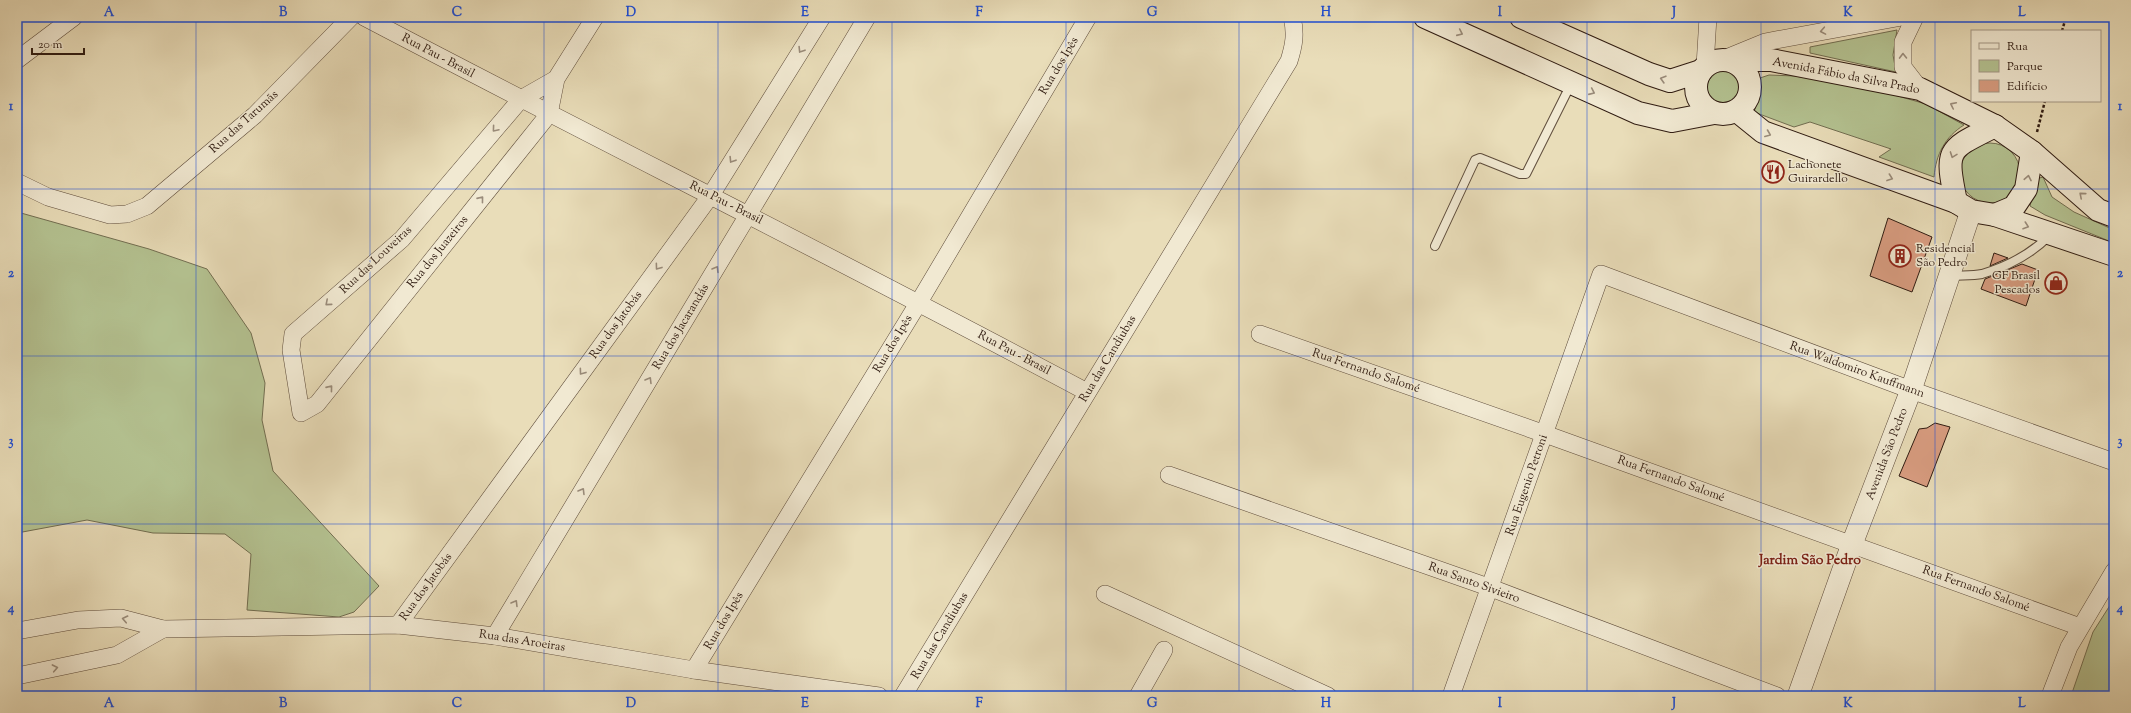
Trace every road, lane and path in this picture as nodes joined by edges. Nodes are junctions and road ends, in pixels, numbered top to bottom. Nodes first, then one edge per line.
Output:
1 (74, 17) edge
2 (350, 17) edge
3 (364, 17) edge
4 (595, 17) edge
5 (822, 17) edge
6 (866, 17) edge
7 (1088, 17) edge
8 (1292, 17) edge
9 (1425, 17) edge
10 (1521, 17) edge
11 (1708, 17) edge
12 (1902, 17) edge
13 (1915, 17) edge
14 (2066, 17) edge
15 (2062, 30) edge
16 (17, 60) edge
17 (1715, 64) junction
18 (556, 79) junction
19 (1571, 83) junction
20 (1920, 90) junction
21 (521, 99) junction
22 (2045, 102) edge
23 (1736, 111) junction
24 (1714, 113) junction
25 (549, 114) junction
26 (1995, 126) junction
27 (2032, 152) junction
28 (17, 182) edge
29 (711, 195) junction
30 (1963, 206) junction
31 (749, 215) junction
32 (1995, 215) junction
33 (2114, 216) edge
34 (2051, 234) junction
35 (1435, 246) dead end
36 (2114, 256) edge
37 (1601, 274) joint
38 (1949, 276) junction
39 (919, 302) junction
40 (1260, 334) dead end
41 (1911, 390) junction
42 (1088, 392) junction
43 (301, 413) joint
44 (1545, 434) junction
45 (2114, 462) edge
46 (1170, 475) dead end
47 (1852, 544) junction
48 (2114, 571) edge
49 (1491, 588) junction
50 (1105, 594) dead end
51 (398, 625) junction
52 (2080, 627) junction
53 (163, 630) junction
54 (17, 631) edge
55 (495, 636) junction
56 (1164, 650) dead end
57 (694, 670) junction
58 (17, 676) edge
59 (879, 696) edge
60 (903, 696) edge
61 (1138, 696) edge
62 (1328, 696) edge
63 (1452, 696) edge
64 (1777, 696) edge
65 (1798, 696) edge
66 (2050, 696) edge

1 - 16 street
2 - 28 street, Rua das Tarumãs
3 - 21 street, Rua Pau - Brasil
4 - 18 street, Rua dos Juazeiros
5 -> 29 street, Rua dos Jatobás
6 - 31 street, Rua dos Jacarandás
7 - 39 street, Rua dos Ipês
8 - 42 street, Rua das Candiubas
9 -> 19 main road
17 -> 10 main road, Avenida Fábio da Silva Prado
11 - 17 street
12 -> 17 street
20 -> 13 street
14 - 15 path
17 - 20 main road, Avenida Fábio da Silva Prado
17 - 23 main road
17 - 24 main road
18 - 21 street, Rua dos Juazeiros
18 - 25 street, Rua dos Juazeiros
19 -> 24 main road
19 - 35 lane
26 -> 20 main road, Avenida Fábio da Silva Prado
21 - 25 street, Rua Pau - Brasil
21 -> 43 street, Rua das Louveiras
22 - 27 path
23 - 24 main road
23 -> 30 main road
25 - 29 street, Rua Pau - Brasil
43 -> 25 street, Rua dos Juazeiros
26 - 27 main road, Avenida Fábio da Silva Prado
26 -> 30 main road
32 -> 27 main road
33 -> 27 main road, Avenida Fábio da Silva Prado
29 - 31 street, Rua Pau - Brasil
29 -> 51 street, Rua dos Jatobás
30 - 32 main road
30 - 38 street, Avenida São Pedro
31 - 39 street, Rua Pau - Brasil
55 -> 31 street, Rua dos Jacarandás
32 -> 34 main road
34 - 36 main road
34 - 38 lane
37 - 41 street, Rua Waldomiro Kauffmann
37 - 44 street, Rua Eugenio Petroni
38 - 41 street, Avenida São Pedro
39 - 42 street, Rua Pau - Brasil
39 - 57 street, Rua dos Ipês
40 - 44 street, Rua Fernando Salomé
41 - 45 street, Rua Waldomiro Kauffmann
41 - 47 street, Avenida São Pedro
42 - 60 street, Rua das Candiubas
44 - 47 street, Rua Fernando Salomé
44 - 49 street, Rua Eugenio Petroni
46 - 49 street, Rua Santo Sivieiro
47 - 52 street, Rua Fernando Salomé
47 - 65 street, Avenida São Pedro
48 - 52 street
49 - 63 street, Rua Eugenio Petroni
49 - 64 street, Rua Santo Sivieiro
50 - 62 street
51 - 53 street, Rua das Aroeiras
51 - 55 street, Rua das Aroeiras
52 - 66 street
53 -> 54 street, Rua das Aroeiras
58 -> 53 street, Rua das Aroeiras
55 - 57 street, Rua das Aroeiras
56 - 61 street
57 - 59 street, Rua das Aroeiras

